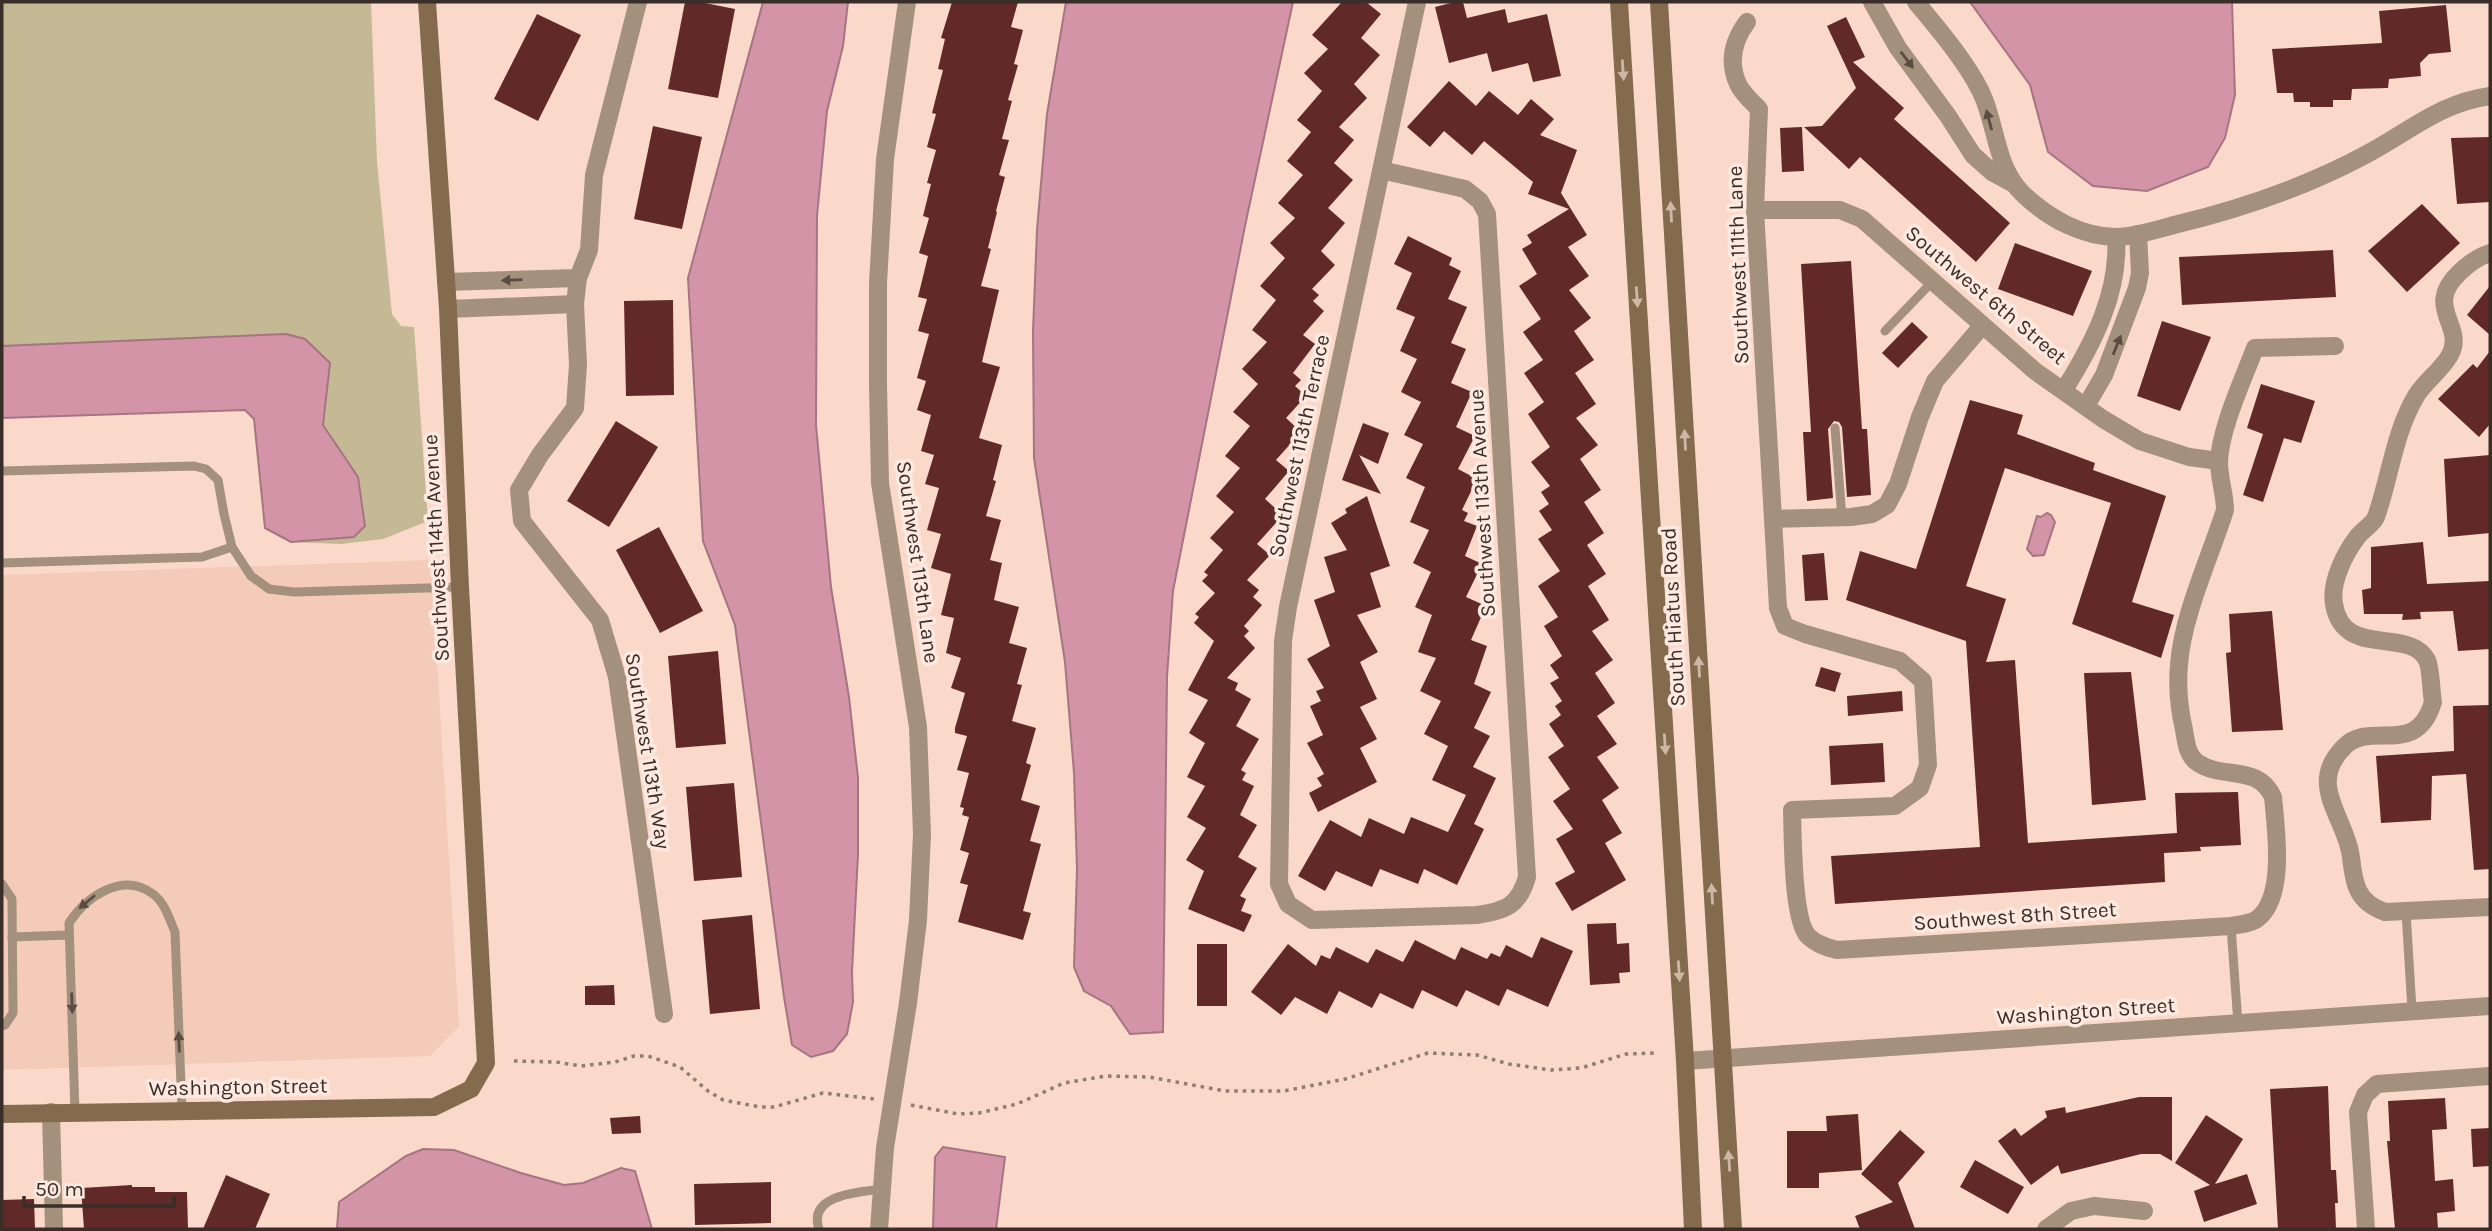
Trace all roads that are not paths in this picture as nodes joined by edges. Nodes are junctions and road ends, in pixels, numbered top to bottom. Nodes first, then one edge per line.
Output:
1 (427, 2) edge
2 (638, 2) edge
3 (906, 2) edge
4 (1417, 2) edge
5 (1619, 2) edge
6 (1659, 2) edge
7 (1872, 2) edge
8 (1916, 2) edge
9 (1747, 22) dead end
10 (2490, 96) edge
11 (1381, 170) junction
12 (2014, 184) junction
13 (1755, 210) junction
14 (2138, 234) junction
15 (2116, 237) junction
16 (2490, 253) edge
17 (578, 278) junction
18 (446, 282) junction
19 (1932, 282) junction
20 (575, 304) junction
21 (448, 309) junction
22 (1982, 326) junction
23 (1885, 331) dead end
24 (2334, 346) dead end
25 (2064, 390) junction
26 (2086, 406) junction
27 (1835, 428) dead end
28 (2219, 461) junction
29 (2, 471) edge
30 (1773, 519) junction
31 (1842, 519) junction
32 (232, 547) junction
33 (2, 562) edge
34 (460, 587) junction
35 (2, 884) edge
36 (1512, 904) joint
37 (2490, 907) edge
38 (2406, 912) junction
39 (2231, 926) junction
40 (1806, 934) joint
41 (69, 935) junction
42 (12, 937) junction
43 (2490, 1006) edge
44 (2412, 1010) junction
45 (664, 1014) dead end
46 (2238, 1024) junction
47 (2, 1026) edge
48 (1722, 1060) junction
49 (1685, 1061) junction
50 (2490, 1076) edge
51 (471, 1089) joint
52 (182, 1110) junction
53 (51, 1112) junction
54 (75, 1112) junction
55 (2, 1114) edge
56 (882, 1189) junction
57 (2144, 1211) dead end
58 (54, 1229) edge
59 (819, 1229) edge
60 (879, 1229) edge
61 (1693, 1229) edge
62 (1733, 1229) edge
63 (2046, 1229) edge
64 (2366, 1229) edge

1 - 18 main road, Southwest 114th Avenue
2 - 17 street, Southwest 113th Way
3 - 56 street, Southwest 113th Lane
4 - 11 street, Southwest 113th Terrace
5 -> 49 main road, South Hiatus Road
48 -> 6 main road, South Hiatus Road
7 -> 12 street
12 -> 8 street
9 - 13 street, Southwest 111th Lane
10 - 14 street
11 - 36 street, Southwest 113th Avenue
11 - 36 street, Southwest 113th Terrace
12 - 15 street
13 - 19 street, Southwest 6th Street
13 - 30 street, Southwest 111th Lane
14 - 15 street
26 -> 14 street
15 - 25 street
16 - 38 street
17 -> 18 street
17 - 20 street, Southwest 113th Way
18 - 21 main road, Southwest 114th Avenue
19 - 22 street, Southwest 6th Street
19 - 23 lane
20 - 21 street
20 - 45 street, Southwest 113th Way
21 - 34 main road, Southwest 114th Avenue
22 - 25 street, Southwest 6th Street
22 - 31 street
24 - 28 street
25 - 26 street, Southwest 6th Street
26 - 28 street, Southwest 6th Street
27 - 31 lane
28 - 39 street, Southwest 8th Street
29 - 32 lane
30 - 31 street
30 - 40 street, Southwest 111th Lane
32 - 33 lane
32 - 34 lane
34 - 51 main road, Southwest 114th Avenue
35 - 42 lane
37 - 38 street
38 - 44 lane
39 - 40 street, Southwest 8th Street
39 - 46 lane
41 - 42 lane
52 -> 41 lane
41 -> 54 lane
42 - 47 lane
43 - 44 street, Washington Street
44 - 46 street, Washington Street
46 - 48 street, Washington Street
48 - 49 street, Washington Street
62 -> 48 main road, South Hiatus Road
49 - 61 main road, South Hiatus Road
50 - 64 street
51 - 52 main road, Washington Street
52 - 54 main road, Washington Street
53 - 54 main road, Washington Street
53 - 55 main road, Washington Street
53 - 58 street
56 - 59 lane
56 - 60 street
57 - 63 street

